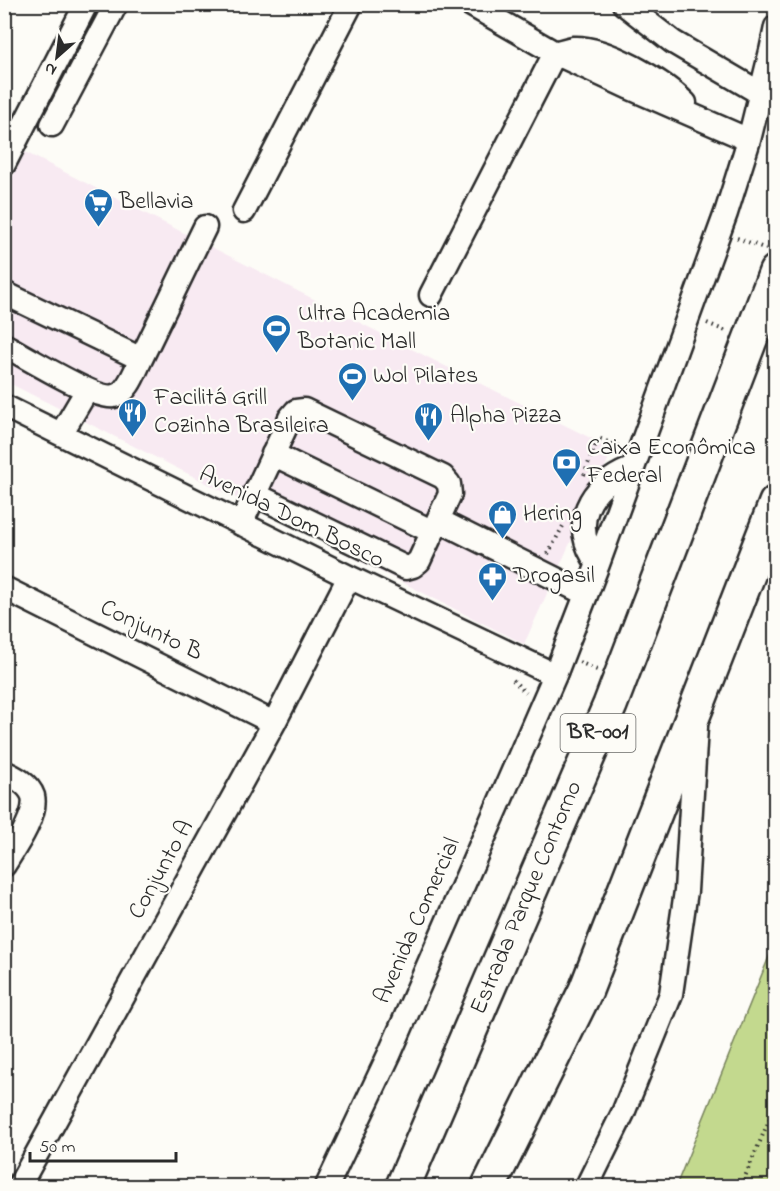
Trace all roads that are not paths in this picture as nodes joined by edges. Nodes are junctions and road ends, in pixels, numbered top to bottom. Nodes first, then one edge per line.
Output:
1 (86, 4) edge
2 (116, 4) edge
3 (351, 4) edge
4 (470, 4) edge
5 (627, 6) edge
6 (776, 27) edge
7 (555, 53) junction
8 (760, 93) junction
9 (52, 125) dead end
10 (749, 140) junction
11 (4, 164) edge
12 (244, 211) dead end
13 (205, 227) dead end
14 (776, 272) edge
15 (4, 293) edge
16 (431, 295) dead end
17 (4, 345) edge
18 (141, 359) junction
19 (87, 390) junction
20 (4, 406) edge
21 (61, 434) junction
22 (273, 454) junction
23 (254, 494) junction
24 (776, 503) edge
25 (241, 524) junction
26 (436, 526) junction
27 (349, 577) junction
28 (4, 588) edge
29 (586, 594) junction
30 (555, 675) junction
31 (698, 703) junction
32 (274, 723) junction
33 (4, 772) edge
34 (4, 865) edge
35 (19, 1186) edge
36 (327, 1186) edge
37 (403, 1186) edge
38 (489, 1186) edge
39 (587, 1186) edge

1 - 11 street
2 - 9 street
3 - 12 street
4 - 7 street
5 - 8 street
6 - 8 street, Avenida Comercial
7 - 10 street
7 - 16 street
8 - 10 street, Avenida Comercial
10 - 29 street, Avenida Comercial
13 - 18 street
14 - 37 highway, Estrada Parque Contorno / BR-001
15 - 18 street
17 - 19 street
18 - 19 street
19 - 21 street
20 - 21 street, Avenida Dom Bosco
21 - 25 street, Avenida Dom Bosco
22 - 23 street
22 - 26 street
22 - 26 street
23 - 25 street
23 - 26 street
24 - 31 highway
25 - 27 street, Avenida Dom Bosco
26 - 29 street
27 - 30 street, Avenida Dom Bosco
27 - 32 street, Conjunto A
28 - 32 street, Conjunto B
29 - 30 street, Avenida Comercial
30 - 36 street, Avenida Comercial
31 - 38 highway
31 - 39 street
32 - 35 street, Conjunto A
33 - 34 street

